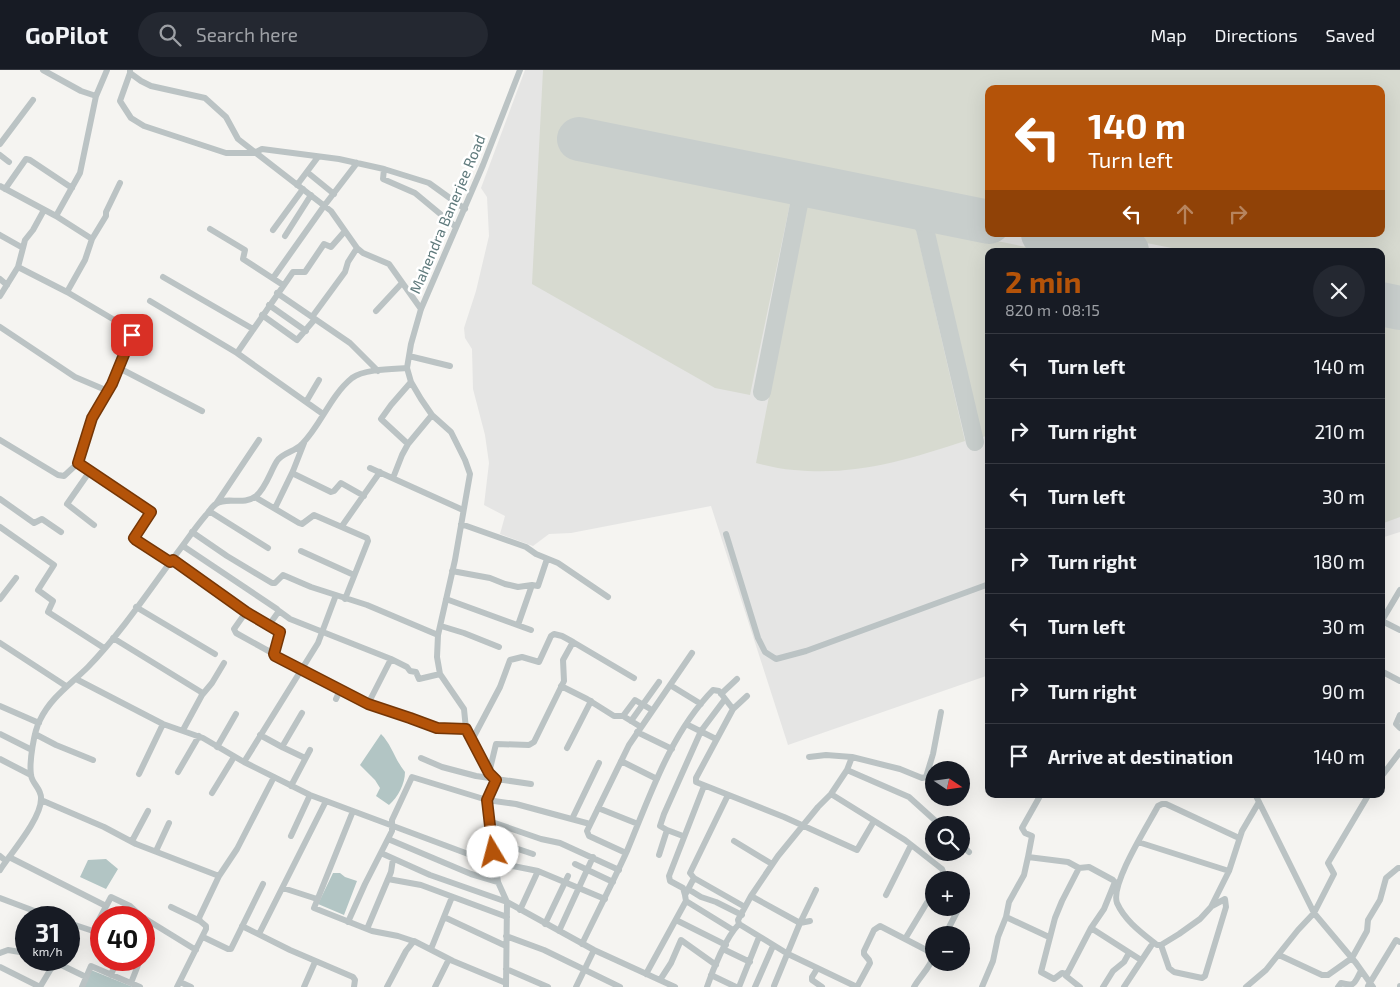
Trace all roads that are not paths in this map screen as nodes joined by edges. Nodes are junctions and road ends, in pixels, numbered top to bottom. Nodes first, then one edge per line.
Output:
1 (43, 70) edge
2 (107, 70) edge
3 (520, 70) edge
4 (130, 72) edge
5 (96, 96) junction
6 (33, 100) dead end
7 (0, 144) edge
8 (254, 153) junction
9 (0, 155) edge
10 (318, 157) junction
11 (9, 162) dead end
12 (358, 163) junction
13 (384, 169) junction
14 (307, 172) junction
15 (120, 183) dead end
16 (297, 185) junction
17 (2, 187) edge
18 (72, 188) junction
19 (303, 189) junction
20 (334, 194) junction
21 (311, 195) junction
22 (324, 206) junction
23 (465, 209) junction
24 (44, 210) junction
25 (56, 216) junction
26 (456, 227) junction
27 (210, 229) dead end
28 (273, 230) dead end
29 (345, 231) junction
30 (0, 235) edge
31 (285, 236) dead end
32 (92, 239) junction
33 (23, 248) junction
34 (357, 248) junction
35 (18, 267) junction
36 (163, 277) dead end
37 (273, 278) junction
38 (0, 280) edge
39 (402, 283) junction
40 (7, 285) junction
41 (283, 285) junction
42 (67, 292) junction
43 (277, 293) junction
44 (0, 296) edge
45 (150, 301) dead end
46 (269, 305) junction
47 (421, 309) junction
48 (376, 311) dead end
49 (262, 315) junction
50 (313, 318) junction
51 (0, 327) edge
52 (253, 329) junction
53 (306, 331) junction
54 (237, 354) junction
55 (409, 356) junction
56 (450, 366) dead end
57 (119, 368) junction
58 (407, 369) junction
59 (378, 371) junction
60 (320, 380) dead end
61 (411, 382) junction
62 (108, 391) junction
63 (306, 402) junction
64 (202, 411) dead end
65 (323, 414) junction
66 (432, 415) junction
67 (0, 440) edge
68 (259, 440) dead end
69 (304, 443) junction
70 (408, 444) junction
71 (78, 463) junction
72 (370, 468) dead end
73 (90, 471) junction
74 (380, 472) junction
75 (292, 473) junction
76 (393, 478) junction
77 (364, 496) junction
78 (255, 497) junction
79 (0, 499) edge
80 (216, 504) junction
81 (275, 508) junction
82 (463, 510) junction
83 (209, 511) junction
84 (461, 524) junction
85 (94, 525) dead end
86 (342, 526) junction
87 (0, 527) edge
88 (61, 532) dead end
89 (192, 532) junction
90 (726, 534) dead end
91 (183, 546) junction
92 (268, 548) dead end
93 (301, 551) dead end
94 (547, 559) junction
95 (172, 561) junction
96 (452, 571) junction
97 (354, 575) junction
98 (16, 578) dead end
99 (532, 585) junction
100 (985, 585) edge
101 (1400, 590) edge
102 (335, 595) junction
103 (608, 597) dead end
104 (0, 599) edge
105 (345, 599) junction
106 (446, 599) junction
107 (136, 608) junction
108 (1385, 608) edge
109 (279, 611) junction
110 (246, 612) junction
111 (1385, 623) edge
112 (269, 625) junction
113 (518, 625) junction
114 (441, 626) junction
115 (531, 630) dead end
116 (1400, 630) edge
117 (323, 633) junction
118 (438, 635) junction
119 (113, 638) junction
120 (573, 642) junction
121 (0, 643) edge
122 (499, 647) dead end
123 (104, 648) junction
124 (692, 653) dead end
125 (215, 654) dead end
126 (274, 654) junction
127 (391, 659) junction
128 (224, 663) dead end
129 (302, 671) junction
130 (1385, 673) edge
131 (440, 674) junction
132 (634, 678) dead end
133 (76, 679) junction
134 (737, 679) dead end
135 (1400, 681) edge
136 (659, 682) dead end
137 (670, 685) junction
138 (66, 686) junction
139 (561, 686) junction
140 (340, 690) junction
141 (202, 695) junction
142 (723, 696) junction
143 (746, 696) dead end
144 (336, 699) dead end
145 (591, 701) junction
146 (368, 704) junction
147 (643, 704) junction
148 (701, 704) junction
149 (0, 706) edge
150 (733, 709) junction
151 (652, 710) junction
152 (941, 712) dead end
153 (302, 713) dead end
154 (236, 714) dead end
155 (622, 716) junction
156 (1400, 716) edge
157 (631, 721) junction
158 (39, 723) junction
159 (163, 724) junction
160 (686, 724) junction
161 (1400, 728) edge
162 (466, 729) junction
163 (639, 729) junction
164 (183, 730) junction
165 (701, 731) junction
166 (0, 734) edge
167 (36, 734) junction
168 (199, 736) junction
169 (260, 736) junction
170 (472, 740) junction
171 (716, 740) junction
172 (217, 747) junction
173 (282, 747) junction
174 (567, 748) dead end
175 (672, 749) junction
176 (32, 750) junction
177 (310, 750) dead end
178 (1400, 752) edge
179 (809, 757) dead end
180 (852, 757) junction
181 (305, 758) junction
182 (421, 758) dead end
183 (0, 759) edge
184 (93, 760) dead end
185 (240, 760) junction
186 (621, 761) junction
187 (599, 763) dead end
188 (847, 770) junction
189 (178, 772) dead end
190 (1385, 772) edge
191 (489, 773) junction
192 (139, 774) dead end
193 (31, 775) junction
194 (276, 778) junction
195 (657, 779) junction
196 (496, 780) junction
197 (531, 784) dead end
198 (291, 786) junction
199 (704, 786) junction
200 (212, 793) dead end
201 (831, 794) junction
202 (310, 795) junction
203 (728, 795) junction
204 (1039, 798) edge
205 (1257, 798) edge
206 (1367, 798) edge
207 (42, 800) junction
208 (487, 800) junction
209 (326, 801) junction
210 (1259, 802) junction
211 (598, 808) junction
212 (148, 811) dead end
213 (353, 811) junction
214 (930, 816) edge
215 (572, 819) junction
216 (489, 821) junction
217 (874, 821) junction
218 (169, 823) dead end
219 (590, 824) junction
220 (638, 824) junction
221 (392, 826) junction
222 (803, 827) junction
223 (667, 830) junction
224 (291, 836) dead end
225 (683, 836) junction
226 (1239, 838) junction
227 (388, 839) junction
228 (491, 840) junction
229 (132, 841) junction
230 (734, 841) dead end
231 (1138, 842) junction
232 (911, 846) junction
233 (156, 851) junction
234 (381, 853) junction
235 (626, 853) junction
236 (533, 854) dead end
237 (659, 855) dead end
238 (0, 856) edge
239 (1028, 857) junction
240 (393, 858) junction
241 (593, 858) junction
242 (8, 859) junction
243 (575, 864) dead end
244 (772, 864) junction
245 (496, 866) junction
246 (1079, 868) junction
247 (1400, 868) edge
248 (0, 870) edge
249 (588, 870) junction
250 (618, 870) junction
251 (538, 871) junction
252 (942, 871) edge
253 (1229, 871) junction
254 (219, 876) junction
255 (568, 876) dead end
256 (694, 878) junction
257 (388, 880) junction
258 (498, 882) junction
259 (613, 882) junction
260 (262, 884) dead end
261 (565, 884) junction
262 (283, 888) junction
263 (579, 889) junction
264 (816, 890) dead end
265 (686, 895) junction
266 (886, 895) dead end
267 (751, 896) junction
268 (452, 897) junction
269 (0, 898) edge
270 (604, 899) junction
271 (317, 900) junction
272 (507, 902) junction
273 (21, 906) edge
274 (106, 906) joint
275 (130, 906) edge
276 (925, 906) edge
277 (171, 907) dead end
278 (745, 907) junction
279 (1211, 907) junction
280 (520, 910) junction
281 (1314, 913) junction
282 (742, 915) junction
283 (444, 917) junction
284 (507, 917) junction
285 (1006, 917) junction
286 (676, 920) junction
287 (200, 921) junction
288 (810, 921) dead end
289 (348, 922) junction
290 (800, 923) junction
291 (546, 924) junction
292 (739, 924) junction
293 (155, 926) edge
294 (242, 926) junction
295 (1091, 928) junction
296 (367, 929) junction
297 (733, 930) junction
298 (559, 931) junction
299 (259, 934) junction
300 (506, 936) junction
301 (1049, 936) junction
302 (203, 937) junction
303 (759, 937) junction
304 (905, 939) junction
305 (413, 942) junction
306 (1400, 942) edge
307 (582, 944) junction
308 (1161, 945) junction
309 (506, 946) junction
310 (773, 946) junction
311 (1150, 946) dead end
312 (725, 947) junction
313 (925, 949) edge
314 (196, 950) junction
315 (431, 950) junction
316 (594, 950) junction
317 (15, 951) edge
318 (0, 953) edge
319 (1129, 953) junction
320 (788, 954) junction
321 (1279, 955) junction
322 (1352, 958) junction
323 (449, 959) junction
324 (1141, 960) junction
325 (316, 962) junction
326 (750, 962) junction
327 (716, 965) junction
328 (0, 967) edge
329 (506, 969) junction
330 (817, 969) junction
331 (584, 970) junction
332 (48, 971) edge
333 (74, 971) edge
334 (112, 971) edge
335 (136, 971) edge
336 (926, 971) edge
337 (1361, 971) junction
338 (110, 974) junction
339 (646, 974) junction
340 (1066, 974) junction
341 (711, 975) junction
342 (86, 977) junction
343 (660, 980) junction
344 (131, 983) junction
345 (178, 985) edge
346 (506, 985) edge
347 (774, 986) edge
348 (1370, 986) edge
349 (40, 987) edge
350 (82, 987) edge
351 (140, 987) edge
352 (191, 987) edge
353 (304, 987) edge
354 (354, 987) edge
355 (387, 987) edge
356 (435, 987) edge
357 (548, 987) edge
358 (576, 987) edge
359 (620, 987) edge
360 (675, 987) edge
361 (707, 987) edge
362 (738, 987) edge
363 (755, 987) edge
364 (822, 987) edge
365 (857, 987) edge
366 (914, 987) edge
367 (982, 987) edge
368 (1080, 987) edge
369 (1103, 987) edge
370 (1124, 987) edge
371 (1246, 987) edge
372 (1338, 987) edge

1 - 5 street
2 - 5 street
3 - 23 street, Mahendra Banerjee Road
4 - 8 street
4 - 8 street
5 - 18 street
6 - 7 street
8 - 10 street
8 - 16 street
9 - 11 street
10 - 12 street
10 - 14 street
12 - 13 street
12 - 20 street
13 - 23 street
13 - 26 street
14 - 16 street
14 - 20 street
15 - 32 street
16 - 19 street
17 - 18 street
17 - 24 street
18 - 25 street
19 - 21 street
19 - 28 street
20 - 22 street
21 - 22 street
21 - 31 street
22 - 29 street
22 - 37 street
23 - 26 street, Mahendra Banerjee Road
24 - 25 street
24 - 33 street
25 - 32 street
26 - 47 street, Mahendra Banerjee Road
27 - 37 street
29 - 34 street
29 - 41 street
30 - 33 street
32 - 42 street
33 - 35 street
34 - 39 street
34 - 50 street
35 - 40 street
35 - 42 street
36 - 52 street
37 - 41 street
38 - 40 street
39 - 47 street
39 - 48 street
40 - 44 street
41 - 43 street
42 - 57 street
43 - 46 street
43 - 50 street
45 - 54 street
46 - 49 street
46 - 53 street
47 - 55 street, Mahendra Banerjee Road
49 - 52 street
49 - 53 street
50 - 53 street
50 - 59 street
51 - 62 street
52 - 54 street
54 - 63 street
55 - 56 street
55 - 58 street, Mahendra Banerjee Road
57 - 62 street
57 - 64 street
58 - 59 street
58 - 61 street
59 - 65 street
60 - 63 street
61 - 66 street
61 - 70 street
62 - 71 street
63 - 65 street
65 - 69 street
66 - 70 street
66 - 82 street
67 - 71 street
68 - 80 street
69 - 75 street
69 - 78 street
70 - 76 street
71 - 73 street
72 - 74 street
73 - 85 street
73 - 95 street
74 - 76 street
74 - 77 street
75 - 77 street
75 - 81 street
76 - 82 street
77 - 86 street
78 - 80 street
78 - 81 street
79 - 88 street
80 - 83 street
81 - 86 street
82 - 84 street
83 - 89 street
83 - 92 street
84 - 94 street
84 - 96 street
86 - 97 street
87 - 123 street
89 - 91 street
89 - 102 street
90 - 100 street
91 - 95 street
91 - 109 street
93 - 97 street
94 - 99 street
94 - 103 street
95 - 107 street
95 - 110 street
96 - 99 street
96 - 106 street
97 - 105 street
98 - 104 street
99 - 113 street
101 - 108 street
102 - 105 street
102 - 117 street
105 - 118 street
106 - 113 street
106 - 114 street
107 - 119 street
107 - 125 street
109 - 112 street
109 - 117 street
110 - 112 street
110 - 126 street
111 - 116 street
112 - 126 street
113 - 115 street
114 - 118 street
114 - 122 street
117 - 127 street
117 - 129 street
118 - 131 street
119 - 123 street
119 - 141 street
120 - 132 street
120 - 139 street
120 - 170 street
121 - 138 street
123 - 133 street
124 - 137 street
126 - 129 street
127 - 131 street
127 - 146 street
128 - 141 street
129 - 140 street
129 - 169 street
130 - 135 street
131 - 162 street
133 - 138 street
133 - 159 street
134 - 142 street
136 - 147 street
137 - 148 street
137 - 151 street
138 - 158 street
139 - 145 street
139 - 191 street
140 - 144 street
140 - 146 street
141 - 164 street
142 - 148 street
142 - 150 street
142 - 165 street
143 - 150 street
145 - 155 street
145 - 174 street
146 - 162 street
147 - 151 street
147 - 155 street
147 - 157 street
148 - 160 street
149 - 158 street
150 - 171 street
151 - 163 street
152 - 180 street
153 - 173 street
154 - 172 street
155 - 157 street
156 - 161 street
157 - 163 street
158 - 167 street
159 - 164 street
159 - 192 street
160 - 165 street
160 - 175 street
162 - 170 street
163 - 175 street
163 - 186 street
164 - 168 street
165 - 171 street
165 - 223 street
166 - 176 street
167 - 176 street
167 - 184 street
168 - 172 street
168 - 189 street
169 - 173 street
169 - 185 street
170 - 191 street
171 - 199 street
172 - 185 street
173 - 181 street
175 - 195 street
176 - 193 street
177 - 181 street
178 - 190 street
179 - 180 street
180 - 188 street
181 - 198 street
182 - 196 street
183 - 193 street
185 - 194 street
185 - 200 street
186 - 195 street
186 - 211 street
187 - 215 street
188 - 201 street
188 - 214 street
191 - 196 street
193 - 207 street
194 - 198 street
194 - 254 street
195 - 220 street
196 - 197 street
196 - 208 street
198 - 202 street
199 - 203 street
199 - 225 street
201 - 217 street
201 - 222 street
202 - 209 street
202 - 224 street
203 - 222 street
203 - 256 street
204 - 239 street
205 - 210 street
206 - 281 street
207 - 229 street
207 - 242 street
208 - 215 street
208 - 216 street
208 - 221 street
209 - 213 street
209 - 262 street
210 - 226 street
210 - 281 street
211 - 219 street
211 - 220 street
212 - 229 street
213 - 221 street
213 - 271 street
215 - 219 street
216 - 228 street
216 - 241 street
217 - 222 street
217 - 232 street
218 - 233 street
219 - 235 street
220 - 235 street
221 - 227 street
221 - 245 street
222 - 244 street
223 - 225 street
223 - 237 street
225 - 265 street
226 - 231 street
226 - 253 street
227 - 234 street
227 - 258 street
228 - 236 street
228 - 245 street
229 - 233 street
230 - 244 street
231 - 253 street
231 - 308 street
232 - 252 street
232 - 266 street
233 - 254 street
234 - 240 street
234 - 289 street
235 - 250 street
238 - 242 street
239 - 246 street
239 - 285 street
240 - 257 street
240 - 272 street
241 - 249 street
241 - 250 street
242 - 248 street
242 - 274 street
243 - 249 street
244 - 267 street
245 - 251 street
245 - 258 street
246 - 295 street
246 - 301 street
247 - 322 street
249 - 259 street
249 - 263 street
250 - 259 street
251 - 261 street
251 - 280 street
253 - 279 street
254 - 287 street
255 - 261 street
256 - 265 street
256 - 278 street
257 - 268 street
257 - 296 street
258 - 272 street
259 - 270 street
260 - 294 street
261 - 263 street
261 - 291 street
262 - 271 street
262 - 299 street
263 - 270 street
263 - 298 street
264 - 290 street
265 - 282 street
265 - 286 street
265 - 297 street
267 - 278 street
267 - 290 street
268 - 283 street
268 - 284 street
269 - 273 street
270 - 307 street
271 - 289 street
272 - 280 street
272 - 284 street
274 - 275 street
276 - 304 street
277 - 287 street
278 - 282 street
279 - 308 street
279 - 308 street
280 - 291 street
281 - 321 street
281 - 322 street
282 - 292 street
283 - 309 street
283 - 315 street
284 - 300 street
285 - 301 street
285 - 367 street
286 - 312 street
286 - 339 street
287 - 302 street
288 - 290 street
289 - 296 street
290 - 320 street
291 - 298 street
292 - 297 street
292 - 303 street
293 - 314 street
294 - 299 street
294 - 302 street
295 - 319 street
295 - 340 street
296 - 305 street
297 - 312 street
298 - 307 street
299 - 325 street
300 - 309 street
300 - 331 street
301 - 340 street
302 - 314 street
303 - 310 street
303 - 326 street
304 - 313 street
304 - 365 street
305 - 315 street
305 - 355 street
306 - 348 street
307 - 316 street
309 - 329 street
310 - 320 street
310 - 363 street
311 - 324 street
312 - 326 street
312 - 327 street
314 - 345 street
315 - 323 street
316 - 331 street
316 - 339 street
317 - 318 street
319 - 324 street
319 - 369 street
320 - 330 street
320 - 347 street
321 - 322 street
321 - 371 street
322 - 337 street
323 - 346 street
323 - 356 street
324 - 370 street
325 - 353 street
325 - 354 street
326 - 362 street
327 - 341 street
327 - 343 street
328 - 349 street
329 - 346 street
329 - 357 street
330 - 364 street
330 - 365 street
331 - 358 street
331 - 359 street
332 - 349 street
333 - 342 street
334 - 338 street
335 - 344 street
336 - 366 street
337 - 348 street
337 - 372 street
338 - 342 street
338 - 344 street
339 - 343 street
340 - 368 street
341 - 361 street
341 - 362 street
342 - 350 street
343 - 360 street
344 - 351 street
345 - 352 street

